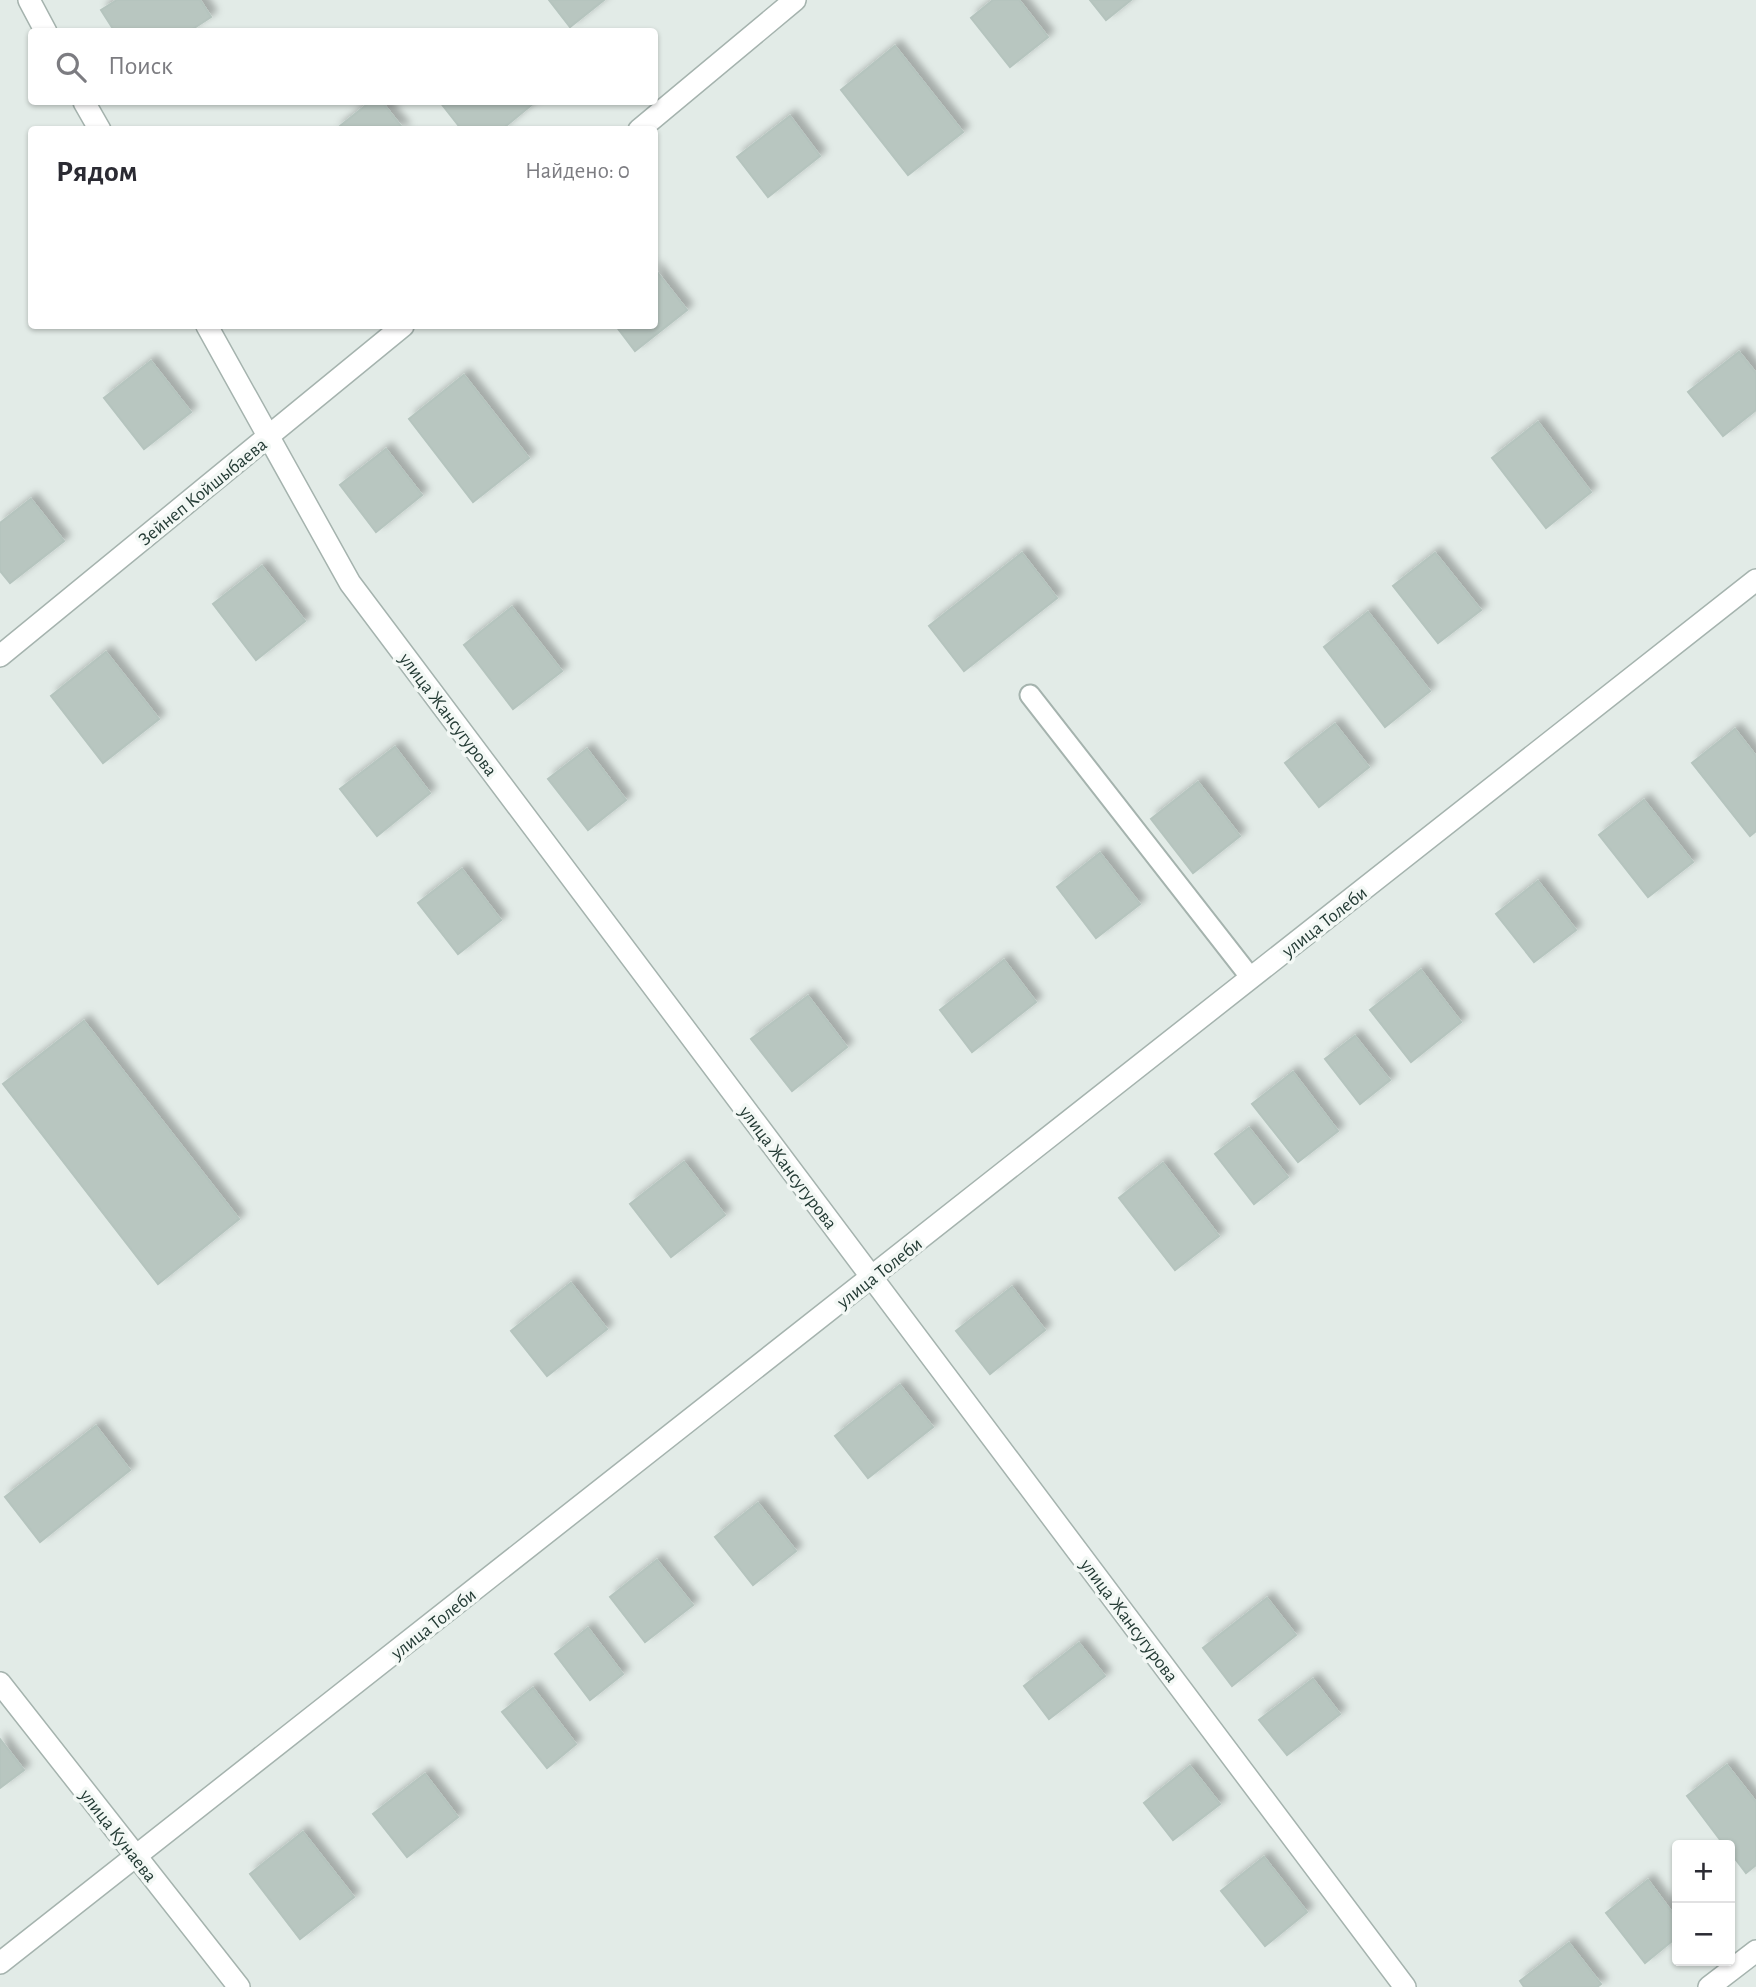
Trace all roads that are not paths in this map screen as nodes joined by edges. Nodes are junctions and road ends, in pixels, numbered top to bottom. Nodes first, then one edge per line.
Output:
1 (29, 0) edge
2 (795, 0) edge
3 (44, 28) edge
4 (86, 105) edge
5 (98, 126) edge
6 (644, 126) edge
7 (209, 329) edge
8 (399, 329) edge
9 (269, 437) junction
10 (1756, 580) edge
11 (0, 656) edge
12 (1030, 695) dead end
13 (1251, 978) junction
14 (872, 1277) junction
15 (0, 1683) edge
16 (136, 1857) junction
17 (1756, 1951) edge
18 (0, 1963) edge
19 (240, 1987) edge
20 (1405, 1987) edge
21 (1709, 1987) edge

1 - 3 street
2 - 6 street
4 - 5 street
7 - 9 street, улица Жансугурова
8 - 9 street, Зейнеп Койшыбаева
9 - 11 street, Зейнеп Койшыбаева
9 - 14 street, улица Жансугурова
10 - 13 street, улица Толеби
12 - 13 lane
13 - 14 street, улица Толеби
14 - 16 street, улица Толеби
14 - 20 street, улица Жансугурова
15 - 16 street, улица Кунаева
16 - 18 street, улица Толеби
16 - 19 street, улица Кунаева
17 - 21 street

